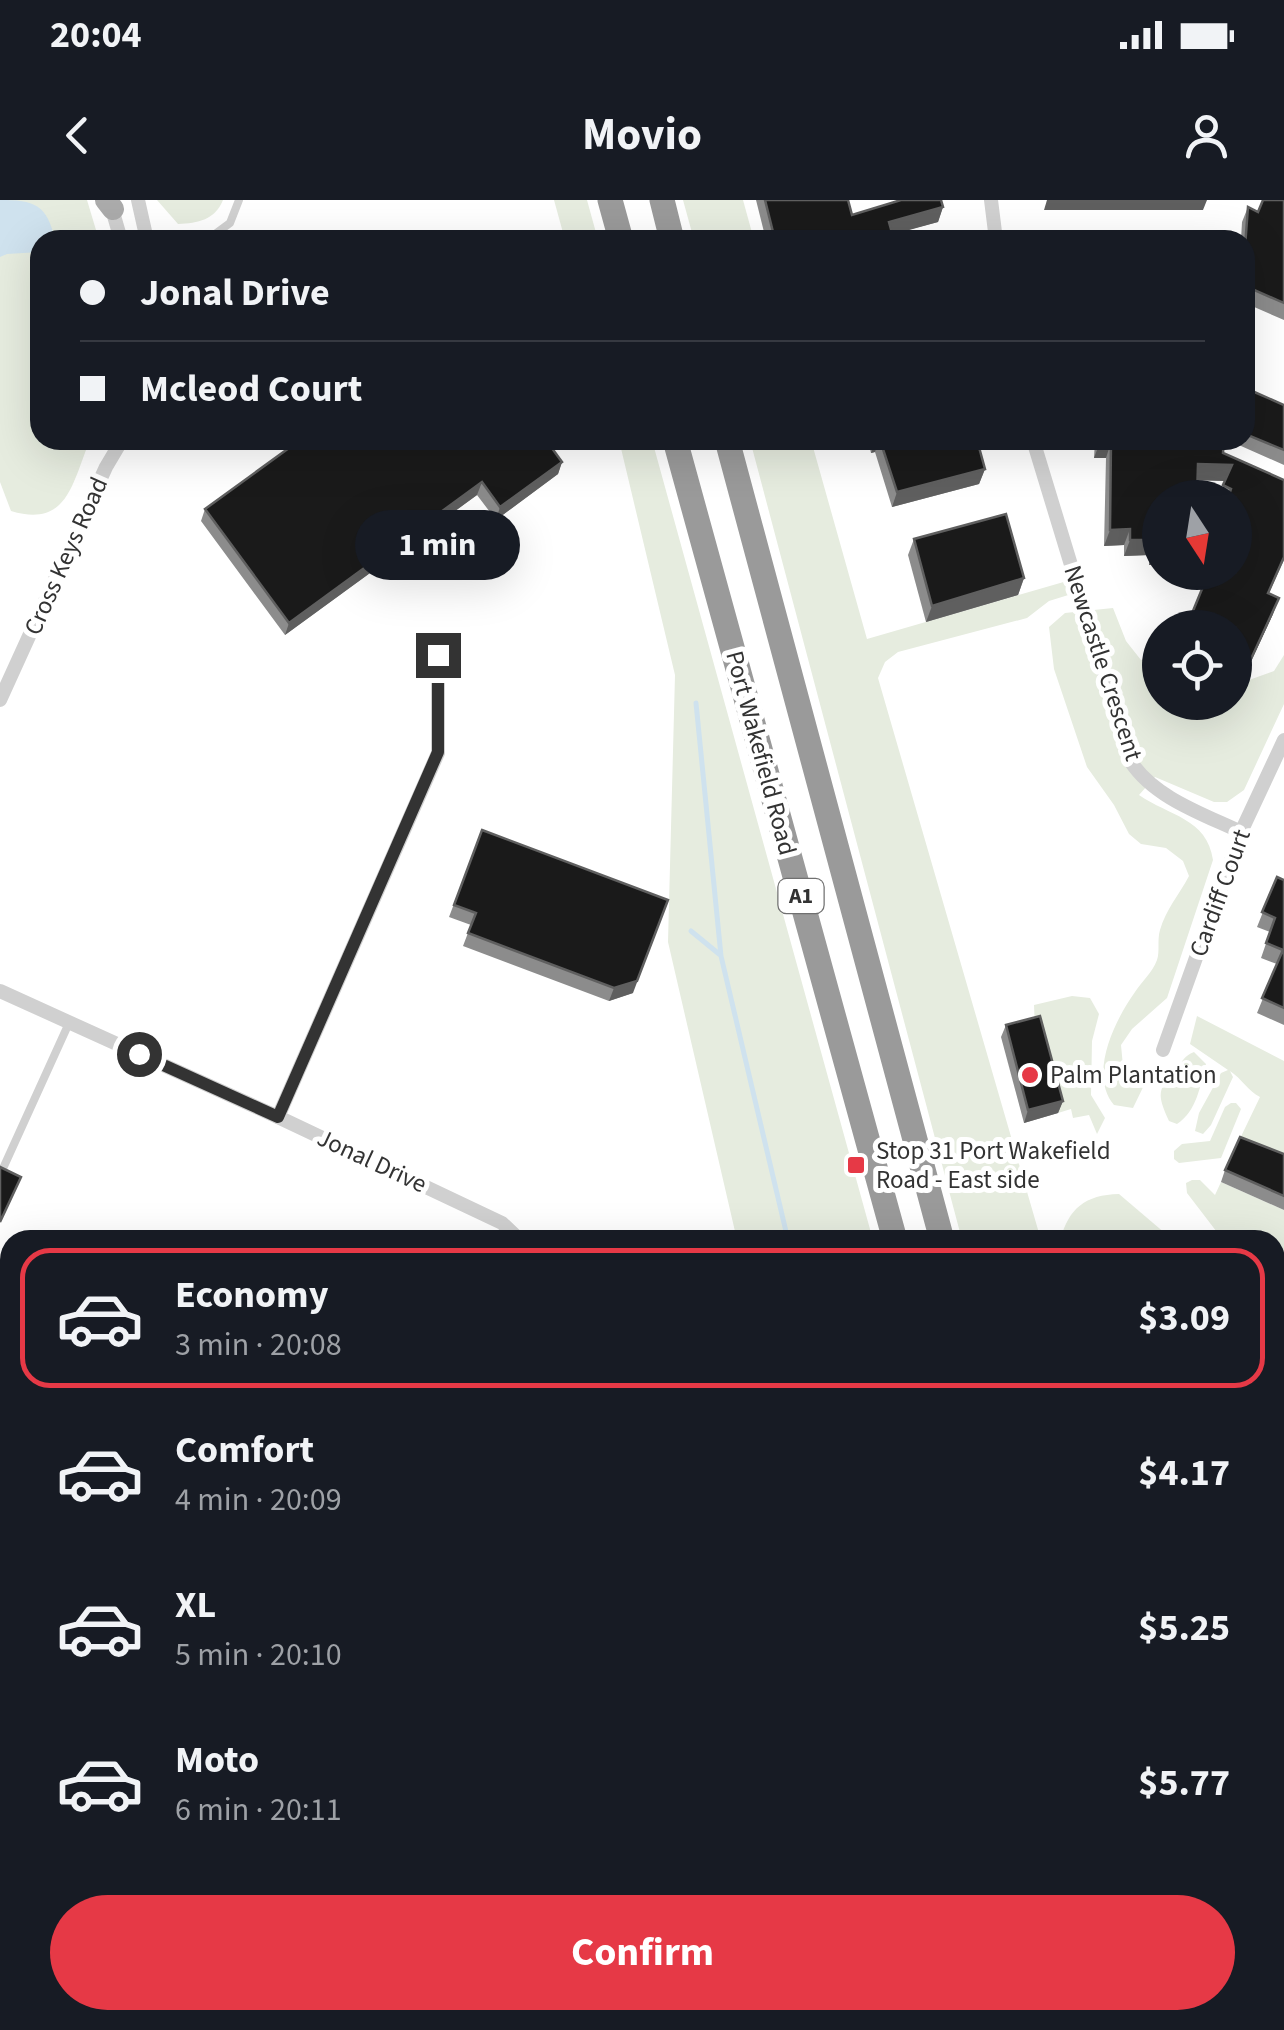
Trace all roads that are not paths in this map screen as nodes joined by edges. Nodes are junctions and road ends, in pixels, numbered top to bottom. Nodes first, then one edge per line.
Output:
1 (138, 200) edge
2 (239, 200) edge
3 (610, 200) edge
4 (662, 200) edge
5 (991, 200) edge
6 (109, 203) edge
7 (118, 230) edge
8 (146, 230) edge
9 (221, 230) edge
10 (618, 230) edge
11 (670, 230) edge
12 (995, 230) edge
13 (110, 450) edge
14 (116, 450) edge
15 (678, 450) edge
16 (730, 450) edge
17 (1036, 450) edge
18 (106, 466) junction
19 (438, 655) dead end
20 (0, 700) edge
21 (1284, 740) edge
22 (1241, 832) junction
23 (0, 991) edge
24 (69, 1023) junction
25 (1163, 1050) dead end
26 (278, 1117) junction
27 (0, 1175) edge
28 (509, 1230) edge
29 (892, 1230) edge
30 (939, 1230) edge

1 - 8 street
2 - 9 lane
3 - 10 highway
4 - 11 highway
5 - 12 street
6 - 7 street
13 - 18 street, Cross Keys Road
14 - 18 street, Cross Keys Road
15 - 29 highway, Port Wakefield Road / A1
16 - 30 highway, Port Wakefield Road / A1
17 - 22 street, Newcastle Crescent
18 - 20 street, Cross Keys Road
19 - 26 street
21 - 22 street, Cardiff Court
22 - 25 street, Cardiff Court
23 - 24 street, Jonal Drive
24 - 26 street, Jonal Drive
24 - 27 lane
26 - 28 street, Jonal Drive

